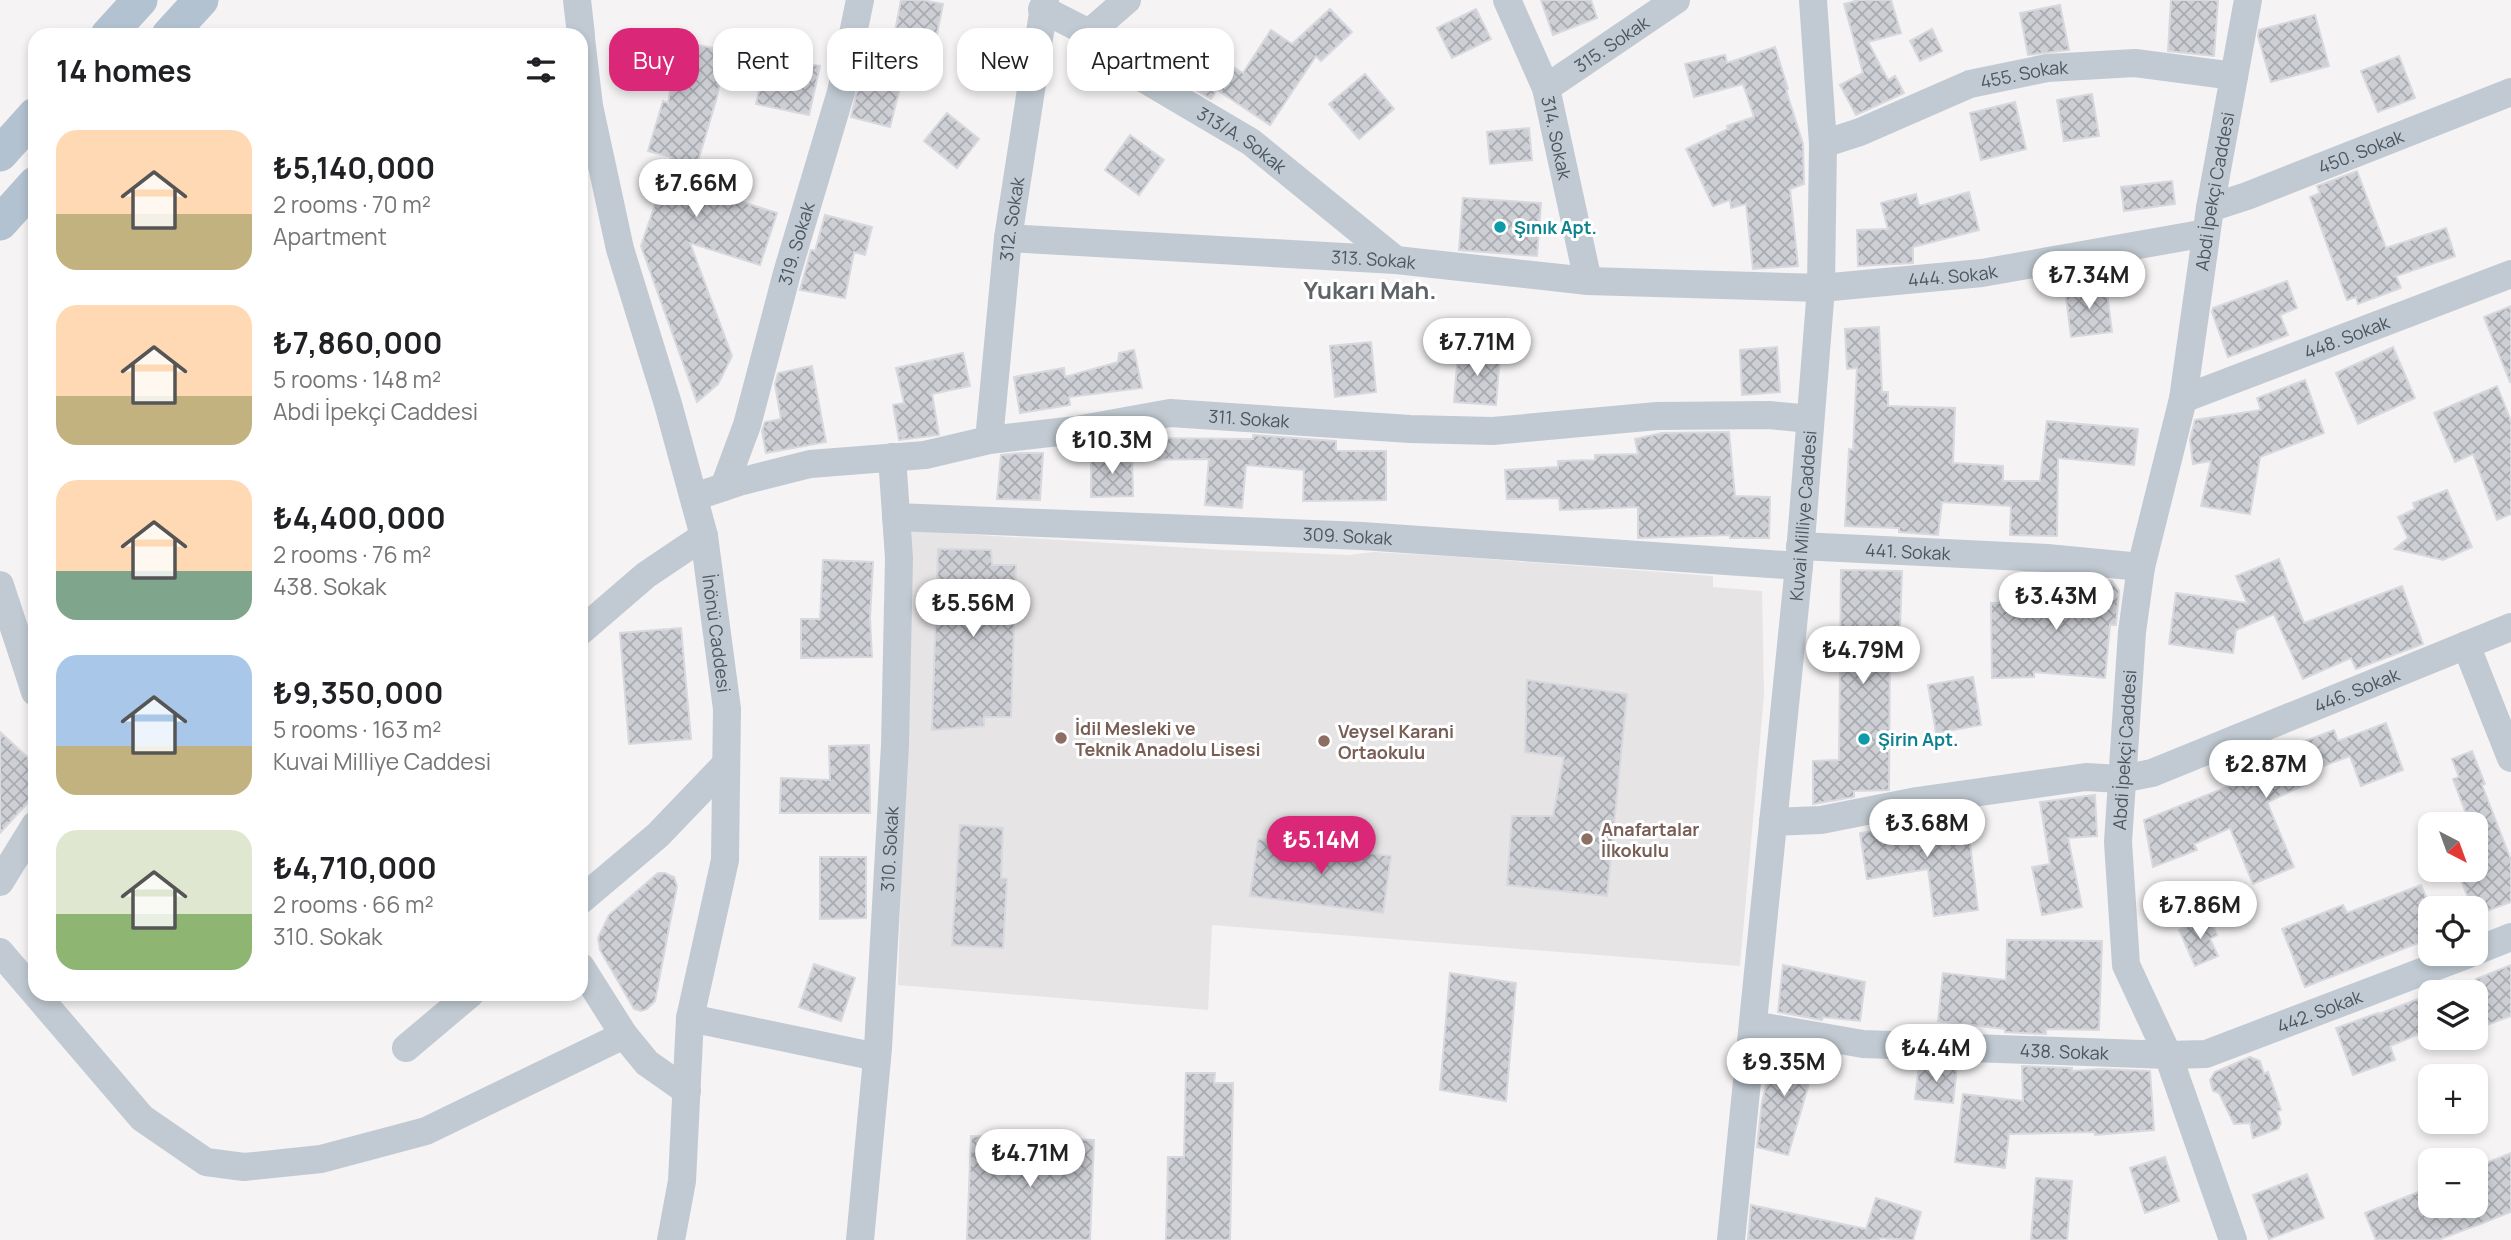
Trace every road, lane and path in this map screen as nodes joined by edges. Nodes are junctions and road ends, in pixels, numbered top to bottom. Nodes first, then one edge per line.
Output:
1 (140, 0) edge
2 (201, 0) edge
3 (577, 0) edge
4 (860, 0) edge
5 (1127, 0) edge
6 (1507, 0) edge
7 (1676, 0) edge
8 (1813, 0) edge
9 (2248, 0) edge
10 (1044, 4) edge
11 (114, 28) edge
12 (175, 28) edge
13 (580, 28) edge
14 (1080, 28) edge
15 (1094, 28) edge
16 (2234, 76) junction
17 (1546, 88) junction
18 (1165, 91) edge
19 (2511, 92) edge
20 (588, 97) edge
21 (28, 123) edge
22 (1822, 144) junction
23 (0, 154) edge
24 (28, 192) edge
25 (2208, 220) junction
26 (0, 223) edge
27 (1008, 238) junction
28 (1396, 260) junction
29 (2511, 274) edge
30 (1588, 281) junction
31 (1821, 288) junction
32 (2183, 399) junction
33 (1810, 419) junction
34 (989, 440) junction
35 (892, 457) junction
36 (724, 487) junction
37 (694, 497) junction
38 (896, 517) junction
39 (704, 536) junction
40 (1799, 556) junction
41 (2141, 567) junction
42 (0, 585) edge
43 (588, 625) edge
44 (2511, 627) edge
45 (2466, 645) junction
46 (28, 671) edge
47 (2511, 758) edge
48 (726, 764) junction
49 (2121, 779) junction
50 (1773, 822) junction
51 (28, 836) edge
52 (0, 882) edge
53 (588, 894) edge
54 (2511, 937) edge
55 (2488, 946) edge
56 (0, 952) edge
57 (2437, 966) edge
58 (588, 978) edge
59 (28, 985) edge
60 (42, 1001) edge
61 (462, 1001) edge
62 (690, 1018) junction
63 (1753, 1025) junction
64 (624, 1035) junction
65 (406, 1048) dead end
66 (2168, 1055) junction
67 (877, 1057) junction
68 (687, 1091) junction
69 (671, 1240) edge
70 (860, 1240) edge
71 (1731, 1240) edge
72 (2233, 1240) edge

1 - 11 main road
2 - 12 main road
3 - 13 street, İnönü Caddesi
4 - 36 street, 319. Sokak
5 - 15 street
6 - 17 street, 314. Sokak
7 - 17 street, 315. Sokak
8 - 22 street, Kuvai Milliye Caddesi
9 - 16 street, Abdi İpekçi Caddesi
10 - 14 street, 313/A. Sokak
10 - 27 street, 312. Sokak
16 - 22 street, 455. Sokak
16 - 25 street, Abdi İpekçi Caddesi
17 - 30 street, 314. Sokak
18 - 28 street, 313/A. Sokak
19 - 25 street, 450. Sokak
20 - 37 street, İnönü Caddesi
21 - 23 main road
22 - 31 street, Kuvai Milliye Caddesi
24 - 26 main road
25 - 31 street, 444. Sokak
25 - 32 street, Abdi İpekçi Caddesi
27 - 28 street, 313. Sokak
27 - 34 street, 312. Sokak
28 - 30 street, 313. Sokak
29 - 32 street, 448. Sokak
30 - 31 street, 313. Sokak
31 - 33 street, Kuvai Milliye Caddesi
32 - 41 street, Abdi İpekçi Caddesi
33 - 34 street, 311. Sokak
33 - 40 street, Kuvai Milliye Caddesi
34 - 35 street, 311. Sokak
35 - 36 street, 311. Sokak
35 - 38 street, 310. Sokak
36 - 37 street, 311. Sokak
37 - 39 street, İnönü Caddesi
38 - 40 street, 309. Sokak
38 - 67 street, 310. Sokak
39 - 43 street
39 - 48 street, İnönü Caddesi
40 - 41 street, 441. Sokak
40 - 50 street, Kuvai Milliye Caddesi
41 - 49 street, Abdi İpekçi Caddesi
42 - 46 street
44 - 45 street, 446. Sokak
45 - 47 street
45 - 49 street, 446. Sokak
48 - 53 street
48 - 62 street, İnönü Caddesi
49 - 50 street, 446. Sokak
49 - 66 street, Abdi İpekçi Caddesi
50 - 63 street, Kuvai Milliye Caddesi
51 - 52 street
54 - 55 street
56 - 59 street
57 - 66 street, 442. Sokak
58 - 64 street
60 - 64 street
61 - 65 street
62 - 67 street
62 - 68 street, İnönü Caddesi
63 - 66 street, 438. Sokak
63 - 71 street, Kuvai Milliye Caddesi
64 - 68 street
66 - 72 street, Abdi İpekçi Caddesi
67 - 70 street, 310. Sokak
68 - 69 street, İnönü Caddesi

